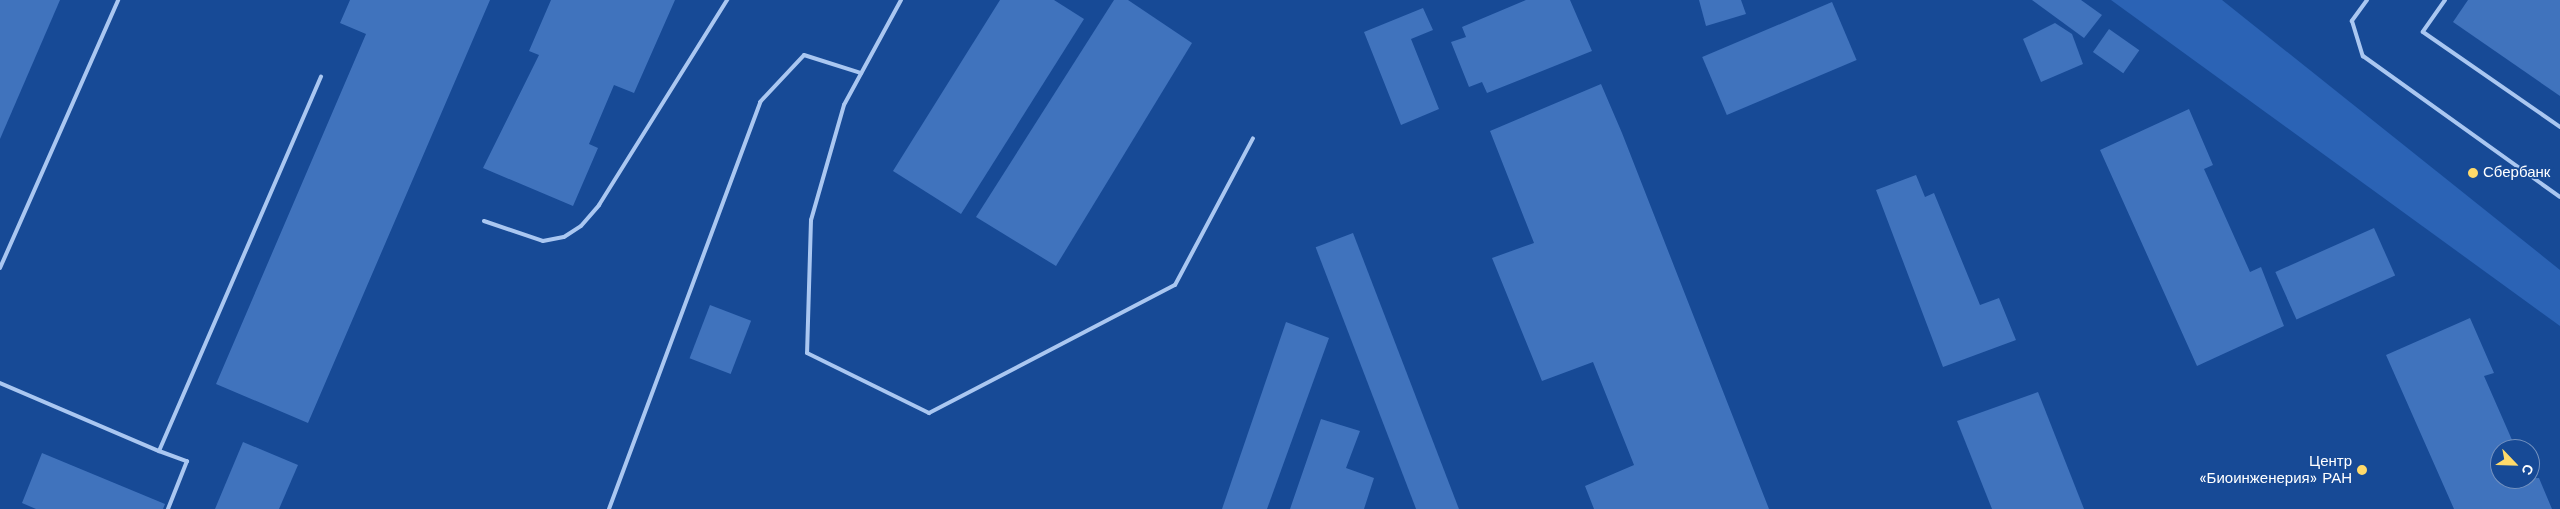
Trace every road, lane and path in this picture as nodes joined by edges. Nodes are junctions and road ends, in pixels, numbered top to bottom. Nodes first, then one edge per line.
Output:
1 (118, 0) edge
2 (726, 0) edge
3 (901, 0) edge
4 (2367, 0) edge
5 (2445, 0) edge
6 (861, 73) junction
7 (321, 77) dead end
8 (2560, 127) edge
9 (1253, 138) dead end
10 (2560, 197) edge
11 (484, 221) dead end
12 (0, 268) edge
13 (0, 383) edge
14 (159, 451) junction
15 (168, 509) edge
16 (609, 509) edge

1 - 12 lane
2 - 11 lane
3 - 6 lane
4 - 10 lane
5 - 8 lane
6 - 9 lane
6 - 16 lane
7 - 14 lane
13 - 14 lane
14 - 15 lane

